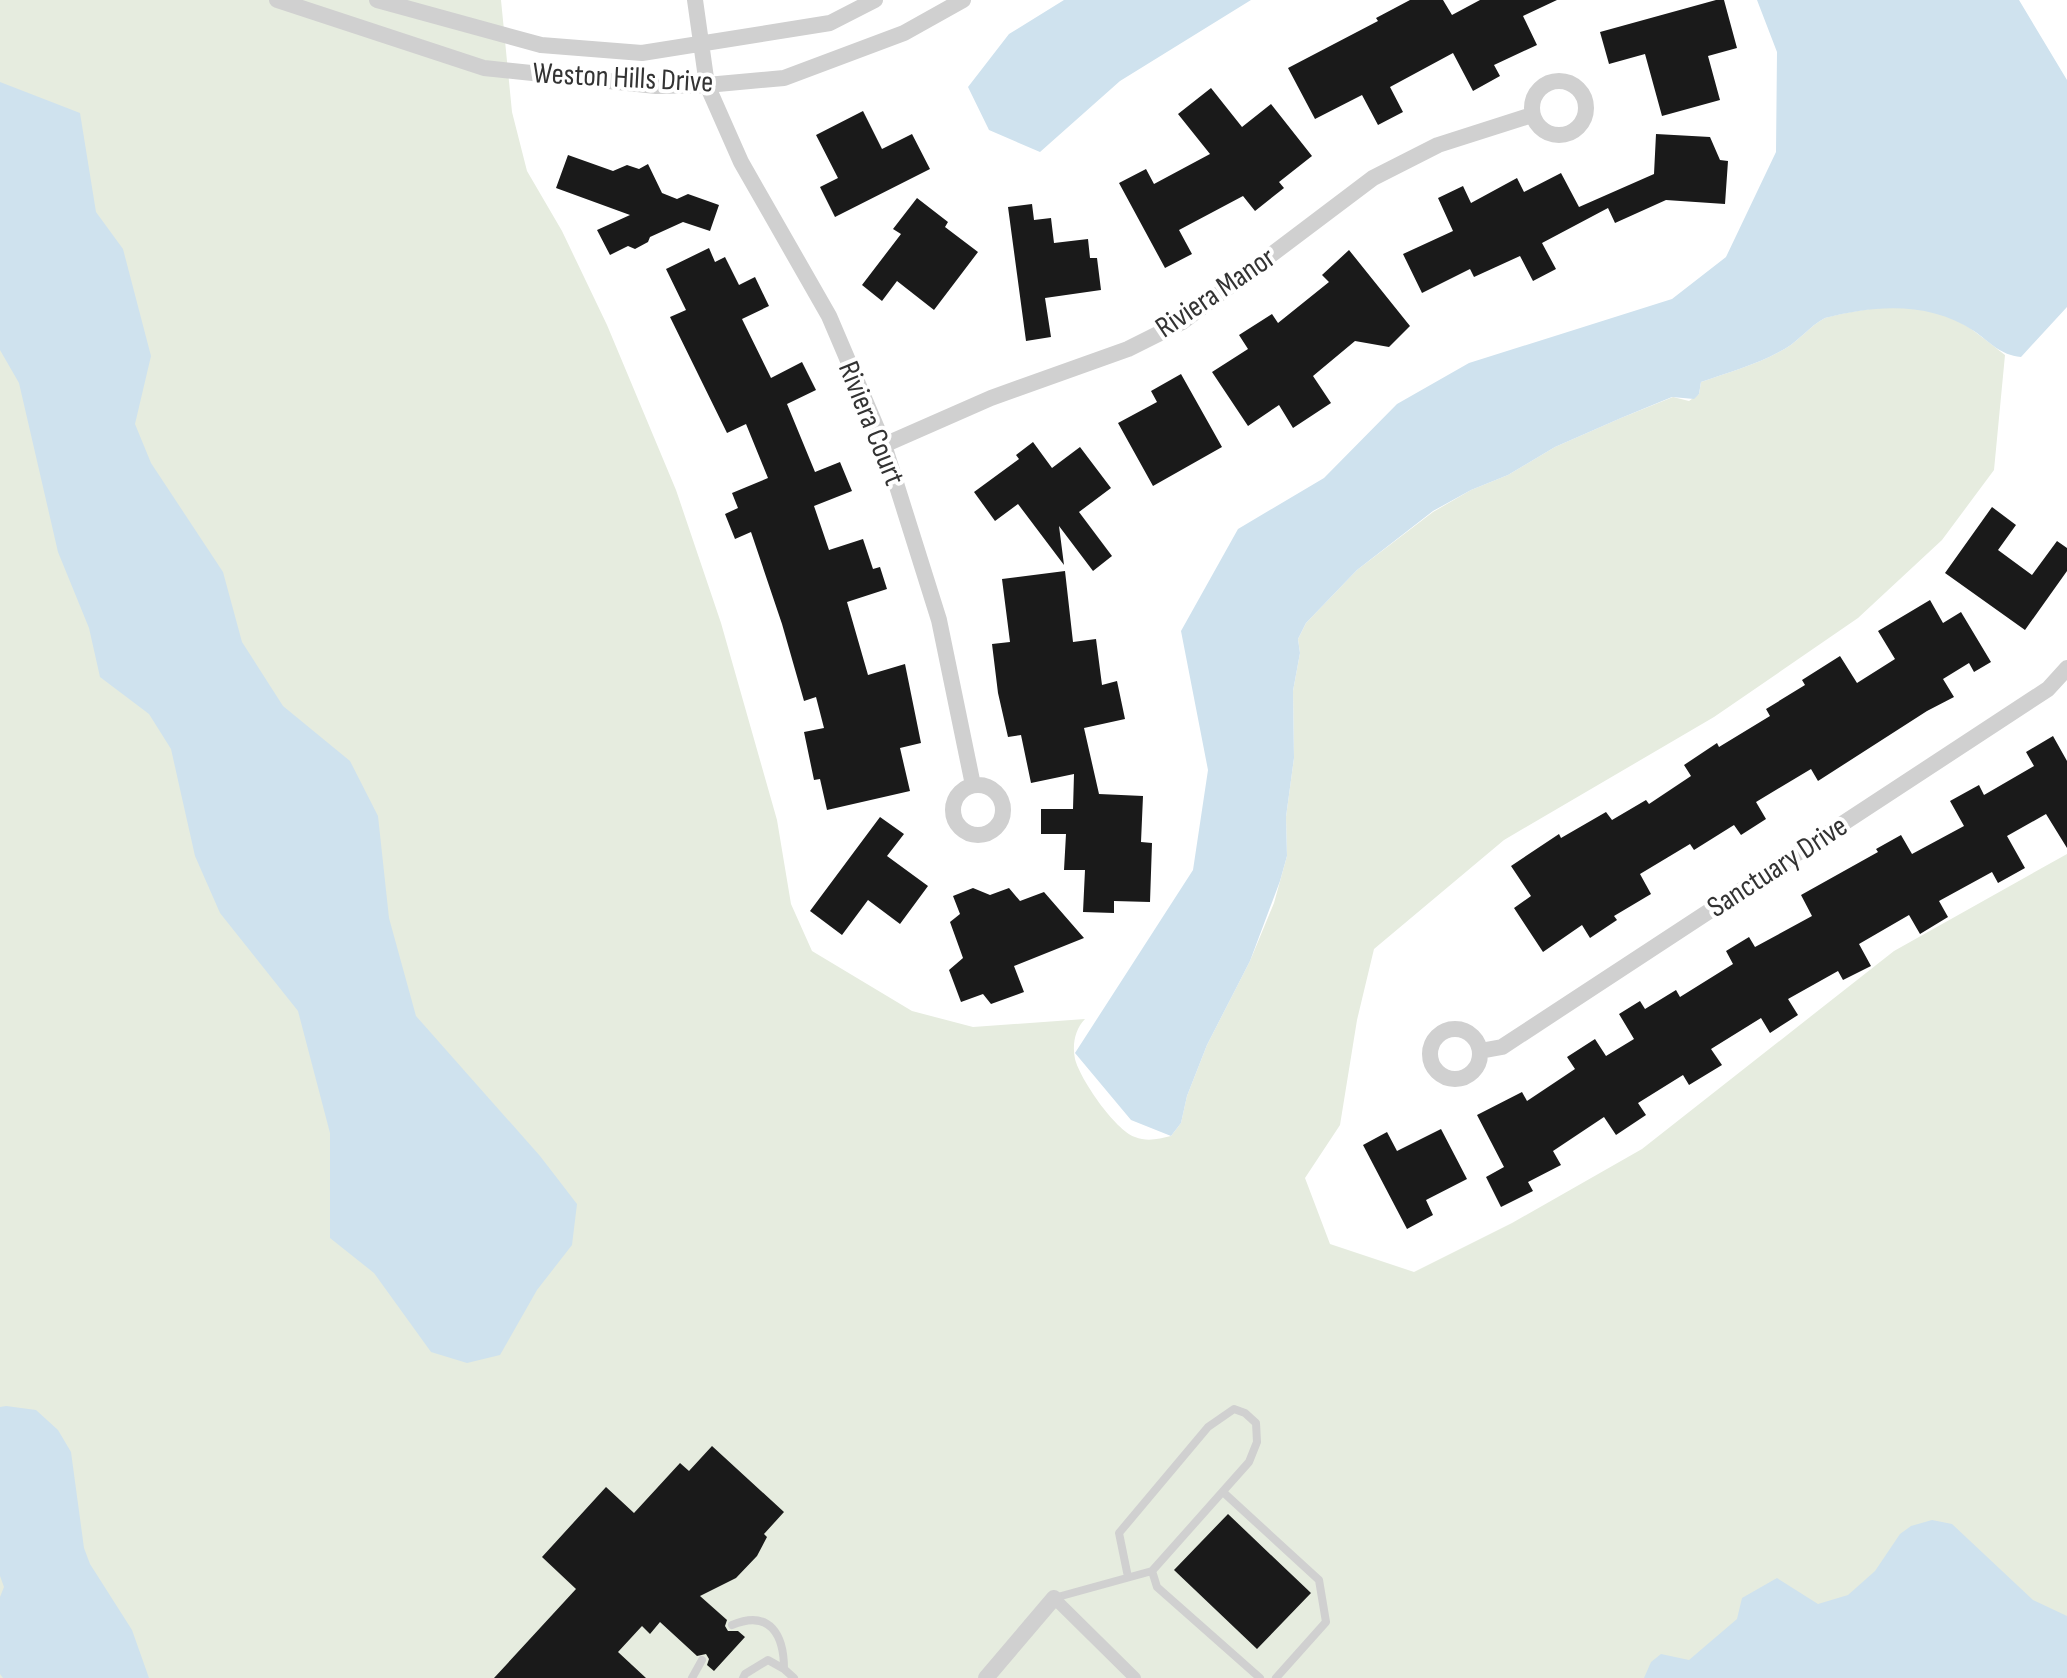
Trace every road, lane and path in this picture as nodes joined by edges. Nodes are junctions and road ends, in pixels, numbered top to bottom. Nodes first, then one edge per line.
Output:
1 (277, 0) edge
2 (377, 0) edge
3 (695, 0) edge
4 (875, 0) edge
5 (963, 0) edge
6 (703, 44) junction
7 (707, 85) junction
8 (1532, 115) dead end
9 (884, 445) junction
10 (2067, 668) edge
11 (973, 785) dead end
12 (1480, 1051) dead end
13 (1223, 1492) junction
14 (1152, 1571) junction
15 (1128, 1577) junction
16 (1054, 1598) junction
17 (732, 1625) dead end
18 (702, 1660) dead end
19 (784, 1669) junction
20 (692, 1678) edge
21 (743, 1678) edge
22 (794, 1678) edge
23 (986, 1678) edge
24 (1135, 1678) edge
25 (1260, 1678) edge
26 (1276, 1678) edge

1 - 7 street, Weston Hills Drive
2 - 6 street, Weston Hills Drive
3 - 6 street, Riviera Court
4 - 6 street, Weston Hills Drive
5 - 7 street, Weston Hills Drive
6 - 7 street, Riviera Court
7 - 9 street, Riviera Court
8 - 9 street, Riviera Manor
9 - 11 street, Riviera Court
10 - 12 street, Sanctuary Drive
13 - 14 lane
13 - 15 lane
13 - 26 lane
14 - 15 lane
14 - 25 lane
15 - 16 lane
16 - 23 street
16 - 24 street
17 - 19 lane
18 - 20 lane
19 - 21 lane
19 - 22 lane

